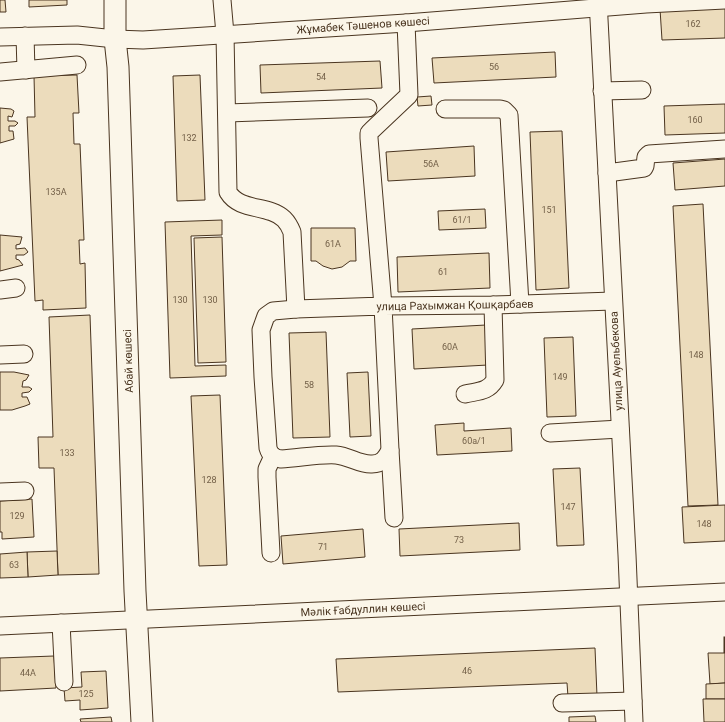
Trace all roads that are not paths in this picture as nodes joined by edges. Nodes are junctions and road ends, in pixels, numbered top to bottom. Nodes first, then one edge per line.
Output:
1 (115, 0) edge
2 (222, 0) edge
3 (725, 0) edge
4 (598, 4) edge
5 (406, 23) junction
6 (225, 34) junction
7 (25, 36) junction
8 (0, 37) edge
9 (115, 39) junction
10 (77, 65) dead end
11 (26, 70) junction
12 (0, 72) edge
13 (642, 90) dead end
14 (602, 92) junction
15 (368, 108) dead end
16 (445, 110) dead end
17 (227, 113) junction
18 (725, 149) edge
19 (607, 173) junction
20 (613, 301) junction
21 (520, 304) junction
22 (493, 305) junction
23 (383, 306) junction
24 (296, 309) junction
25 (24, 354) dead end
26 (0, 355) edge
27 (465, 394) dead end
28 (620, 429) junction
29 (550, 433) dead end
30 (390, 450) junction
31 (273, 456) junction
32 (25, 491) dead end
33 (0, 492) edge
34 (394, 518) dead end
35 (271, 553) dead end
36 (725, 592) edge
37 (629, 595) junction
38 (137, 619) junction
39 (61, 623) junction
40 (0, 626) edge
41 (64, 682) dead end
42 (633, 701) junction
43 (562, 703) dead end
44 (142, 722) edge
45 (634, 722) edge

1 - 9 main road, Абай көшесі
2 - 6 street
3 - 4 street, Жұмабек Тәшенов көшесі
4 - 5 street, Жұмабек Тәшенов көшесі
4 - 14 street, улица Ауельбекова
5 - 6 street, Жұмабек Тәшенов көшесі
5 - 23 street
6 - 9 street, Жұмабек Тәшенов көшесі
6 - 17 street
7 - 8 street, Жұмабек Тәшенов көшесі
7 - 9 street, Жұмабек Тәшенов көшесі
7 - 11 street
9 - 38 main road, Абай көшесі
10 - 11 street
11 - 12 street
13 - 14 street
14 - 19 street, улица Ауельбекова
15 - 17 street
16 - 21 street
17 - 24 street
18 - 19 street
19 - 20 street, улица Ауельбекова
20 - 21 street, улица Рахымжан Қошқарбаев
20 - 28 street, улица Ауельбекова
21 - 22 street, улица Рахымжан Қошқарбаев
22 - 23 street, улица Рахымжан Қошқарбаев
22 - 27 street
23 - 24 street, улица Рахымжан Қошқарбаев
23 - 30 street
24 - 31 street, улица Рахымжан Қошқарбаев
25 - 26 street
28 - 29 street
28 - 37 street, улица Ауельбекова
30 - 31 street
30 - 34 street
31 - 35 street
32 - 33 street
36 - 37 street, Мәлік Ғабдуллин көшесі
37 - 38 street, Мәлік Ғабдуллин көшесі
37 - 42 street, улица Ауельбекова
38 - 39 street, Мәлік Ғабдуллин көшесі
38 - 44 main road, Абай көшесі
39 - 40 street, Мәлік Ғабдуллин көшесі
39 - 41 street
42 - 43 street
42 - 45 street, улица Ауельбекова

